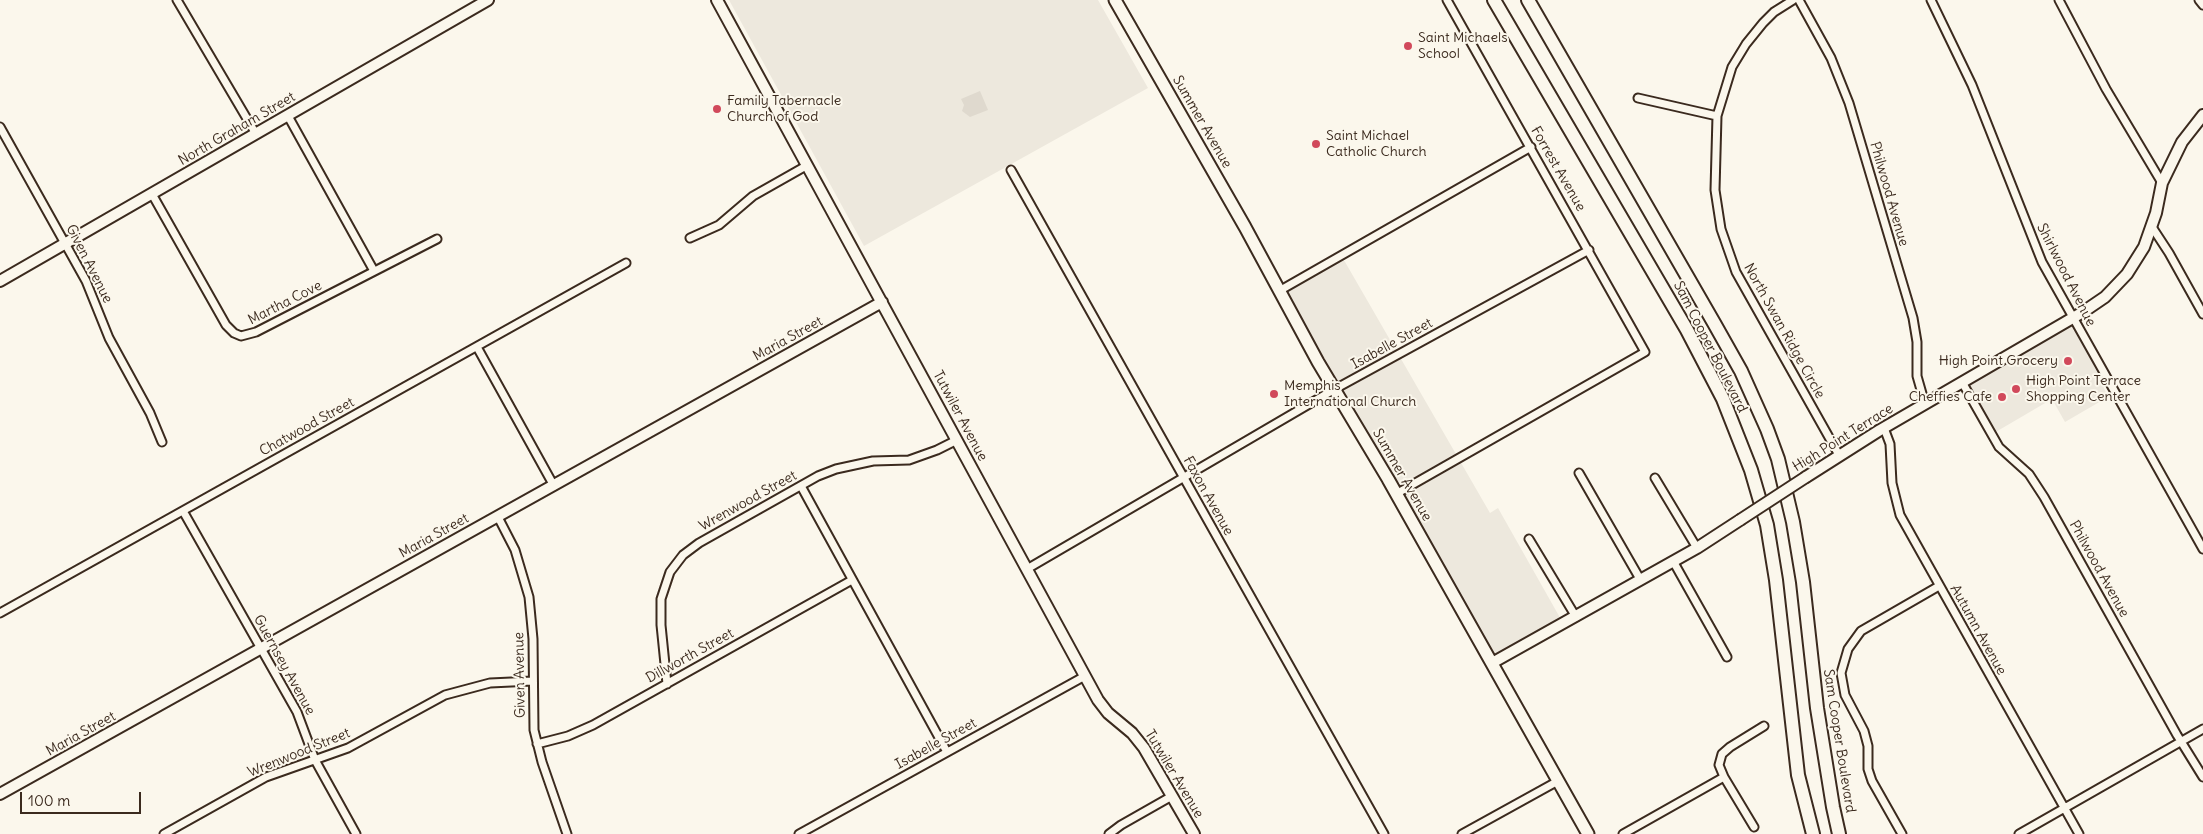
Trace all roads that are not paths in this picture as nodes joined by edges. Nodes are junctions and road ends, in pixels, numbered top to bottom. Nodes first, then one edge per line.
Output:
1 (178, 0) edge
2 (488, 0) edge
3 (717, 0) edge
4 (1115, 0) edge
5 (1447, 0) edge
6 (1490, 0) edge
7 (1494, 0) edge
8 (1528, 0) edge
9 (1793, 0) edge
10 (1799, 0) edge
11 (1931, 0) edge
12 (2059, 0) edge
13 (2199, 0) edge
14 (2203, 5) edge
15 (1546, 88) junction
16 (1638, 98) dead end
17 (2203, 115) edge
18 (288, 116) junction
19 (1717, 116) junction
20 (0, 128) edge
21 (256, 134) junction
22 (1531, 146) junction
23 (806, 166) junction
24 (1011, 170) dead end
25 (2162, 184) junction
26 (152, 194) junction
27 (2152, 227) junction
28 (690, 238) dead end
29 (437, 239) dead end
30 (66, 244) junction
31 (1589, 250) junction
32 (626, 263) dead end
33 (374, 271) junction
34 (0, 281) edge
35 (1279, 291) junction
36 (882, 302) junction
37 (2203, 314) edge
38 (2073, 318) junction
39 (476, 347) junction
40 (1962, 382) junction
41 (1335, 389) junction
42 (1925, 404) junction
43 (1884, 428) junction
44 (957, 440) junction
45 (162, 442) dead end
46 (1839, 455) junction
47 (1578, 473) dead end
48 (1183, 478) junction
49 (1655, 478) dead end
50 (554, 486) junction
51 (801, 486) junction
52 (1396, 494) junction
53 (183, 511) junction
54 (498, 517) junction
55 (1529, 539) dead end
56 (1697, 548) junction
57 (2203, 549) edge
58 (1673, 561) junction
59 (1027, 570) junction
60 (1640, 579) junction
61 (852, 580) junction
62 (1940, 586) junction
63 (0, 613) edge
64 (1576, 617) junction
65 (261, 648) junction
66 (1727, 657) dead end
67 (1492, 664) junction
68 (1085, 676) junction
69 (533, 681) junction
70 (667, 684) junction
71 (1764, 726) dead end
72 (2203, 729) edge
73 (2182, 742) junction
74 (537, 744) junction
75 (947, 752) junction
76 (315, 760) junction
77 (1798, 775) junction
78 (2203, 777) edge
79 (1724, 778) junction
80 (1558, 781) junction
81 (0, 794) edge
82 (1172, 796) junction
83 (2065, 808) junction
84 (1754, 828) dead end
85 (164, 834) edge
86 (356, 834) edge
87 (567, 834) edge
88 (800, 834) edge
89 (1109, 834) edge
90 (1194, 834) edge
91 (1384, 834) edge
92 (1462, 834) edge
93 (1588, 834) edge
94 (1623, 834) edge
95 (1808, 834) edge
96 (1813, 834) edge
97 (1841, 834) edge
98 (1902, 834) edge
99 (2019, 834) edge
100 (2079, 834) edge

1 - 21 street
2 - 18 street, North Graham Street
3 - 23 street, Tutwiler Avenue
4 - 35 main road, Summer Avenue
5 - 22 street, Forrest Avenue
6 - 15 highway
7 - 15 highway, Sam Cooper Boulevard
8 - 97 highway, Sam Cooper Boulevard
9 - 19 street, North Swan Ridge Circle
10 - 42 street, Philwood Avenue
11 - 38 street, Shirlwood Avenue
12 - 25 street
13 - 14 street
15 - 77 highway, Sam Cooper Boulevard
16 - 19 street
17 - 25 street, High Point Terrace
18 - 21 street, North Graham Street
18 - 33 street
19 - 46 street, North Swan Ridge Circle
20 - 30 street, Given Avenue
21 - 26 street, North Graham Street
22 - 31 street, Forrest Avenue
22 - 35 street
23 - 28 street
23 - 36 street, Tutwiler Avenue
24 - 48 street, Faxon Avenue
25 - 27 street, High Point Terrace
26 - 30 street, North Graham Street
26 - 33 street, Martha Cove
27 - 37 street
27 - 38 street, High Point Terrace
29 - 33 street, Martha Cove
30 - 34 street, North Graham Street
30 - 45 street, Given Avenue
31 - 41 street, Isabelle Street
31 - 52 street, Forrest Avenue
32 - 39 street, Chatwood Street
35 - 41 main road, Summer Avenue
36 - 44 street, Tutwiler Avenue
36 - 50 street, Maria Street
38 - 40 street, High Point Terrace
38 - 57 street, Shirlwood Avenue
39 - 50 street
39 - 53 street, Chatwood Street
40 - 42 street, High Point Terrace
40 - 73 street, Philwood Avenue
41 - 48 street, Isabelle Street
41 - 52 main road, Summer Avenue
42 - 43 street, High Point Terrace
43 - 46 street, High Point Terrace
43 - 62 street, Autumn Avenue
44 - 51 street, Wrenwood Street
44 - 59 street, Tutwiler Avenue
46 - 56 street, High Point Terrace, bridge
47 - 60 street
48 - 59 street, Isabelle Street
48 - 91 street, Faxon Avenue
49 - 56 street
50 - 54 street, Maria Street
51 - 61 street
51 - 70 street, Wrenwood Street
52 - 67 main road, Summer Avenue
53 - 63 street, Chatwood Street
53 - 65 street, Guernsey Avenue
54 - 65 street, Maria Street
54 - 69 street, Given Avenue
55 - 64 street
56 - 58 street, High Point Terrace
58 - 60 street, High Point Terrace
58 - 66 street
59 - 68 street, Tutwiler Avenue
60 - 64 street, High Point Terrace
61 - 70 street, Dillworth Street
61 - 75 street
62 - 83 street, Autumn Avenue
62 - 98 street
64 - 67 street, High Point Terrace
65 - 76 street, Guernsey Avenue
65 - 81 street, Maria Street
67 - 80 main road, Summer Avenue
68 - 75 street, Isabelle Street
68 - 82 street, Tutwiler Avenue
69 - 74 street, Given Avenue
69 - 76 street, Wrenwood Street
70 - 74 street, Dillworth Street
71 - 79 street
72 - 73 street
73 - 78 street, Philwood Avenue
73 - 83 street
74 - 87 street, Given Avenue
75 - 88 street, Isabelle Street
76 - 85 street, Wrenwood Street
76 - 86 street, Guernsey Avenue
77 - 95 highway
77 - 96 highway, Sam Cooper Boulevard
79 - 84 street
79 - 94 street
80 - 92 street
80 - 93 main road, Summer Avenue
82 - 89 street
82 - 90 street, Tutwiler Avenue
83 - 99 street
83 - 100 street, Autumn Avenue

